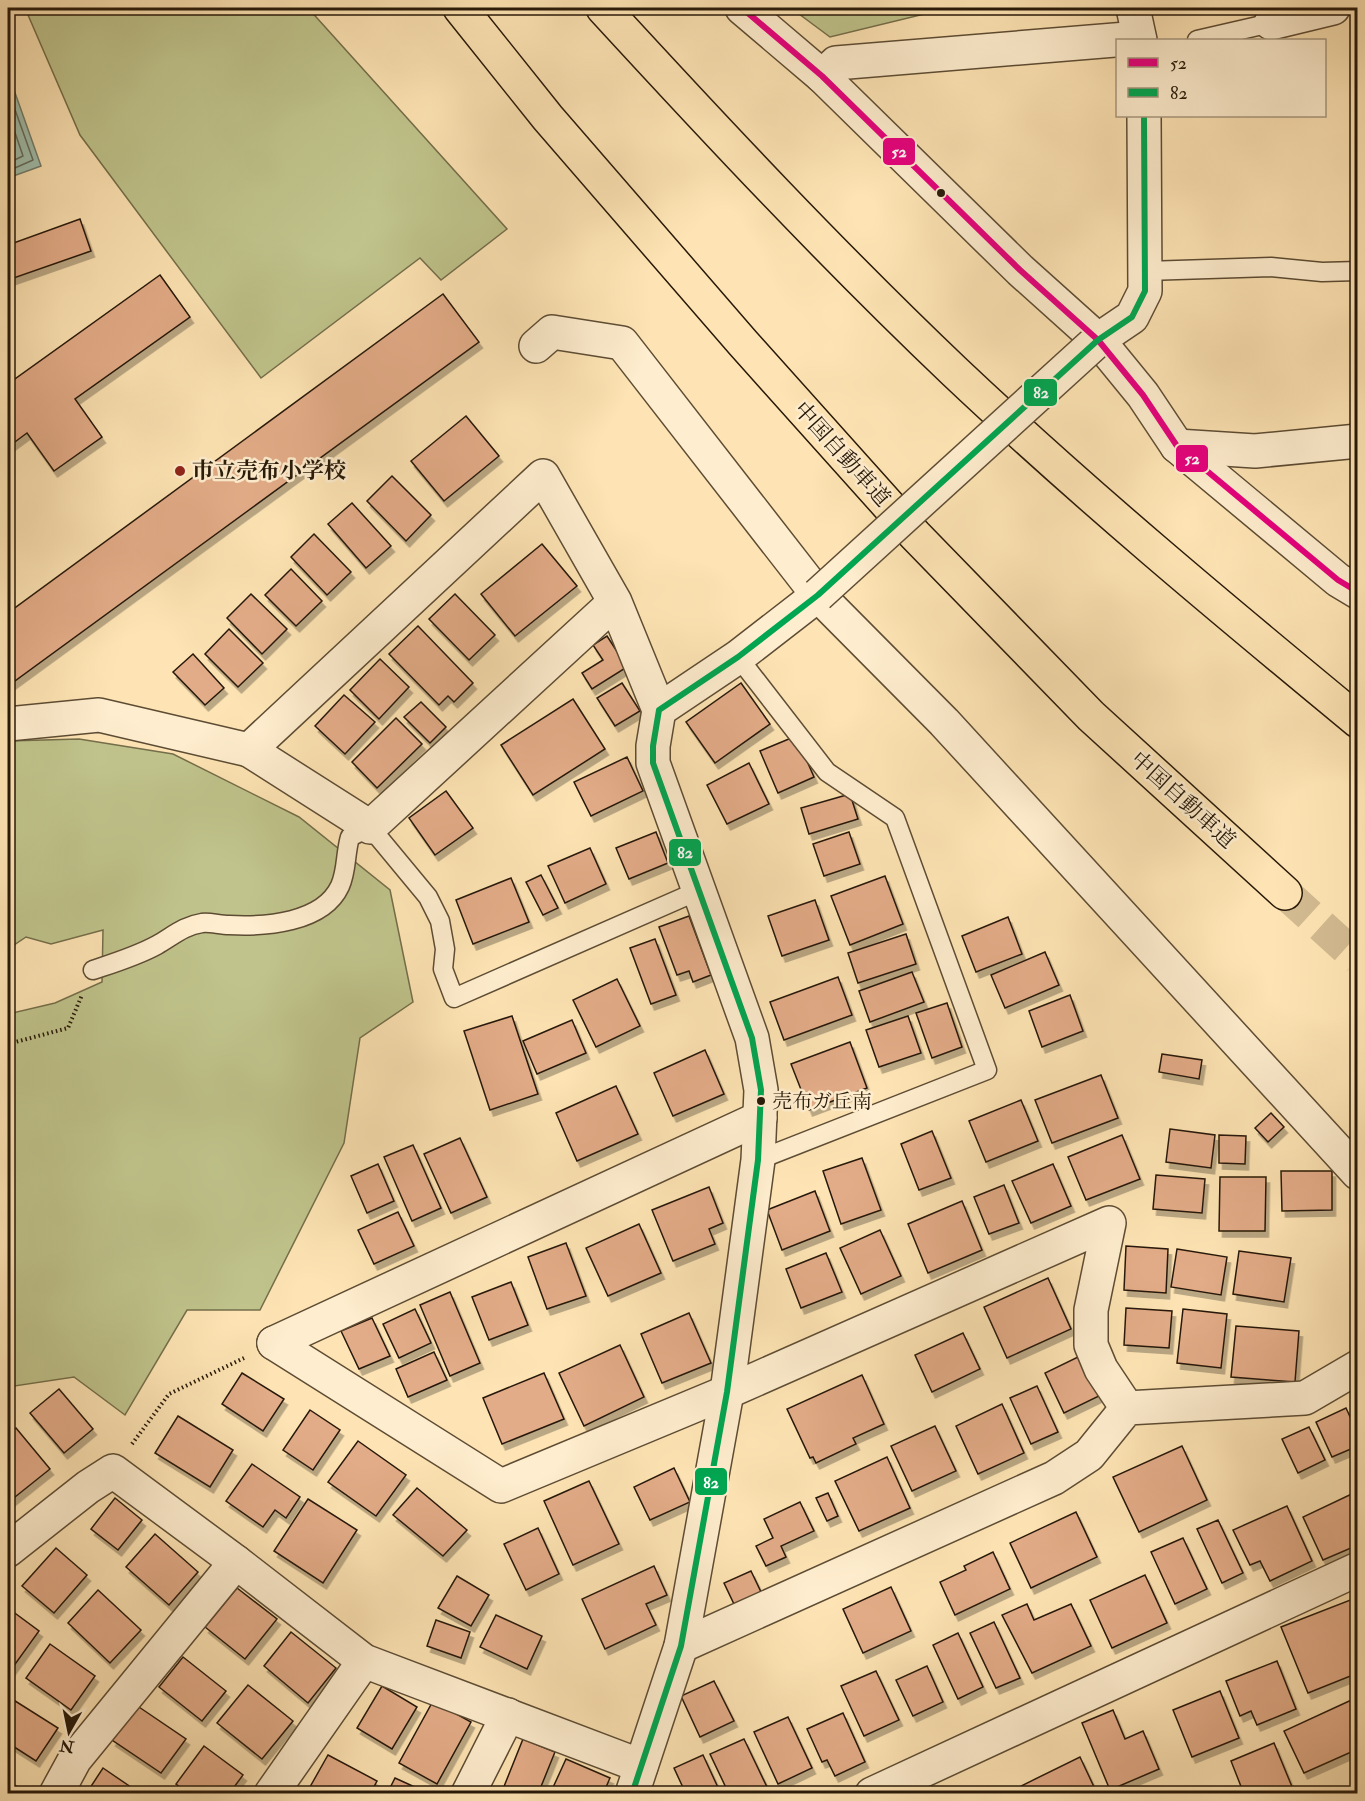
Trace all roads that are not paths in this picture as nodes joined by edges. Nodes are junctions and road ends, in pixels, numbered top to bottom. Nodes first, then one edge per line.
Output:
1 (460, 8) edge
2 (603, 8) edge
3 (742, 8) edge
4 (1333, 8) edge
5 (1270, 23) joint
6 (1137, 29) edge
7 (1201, 39) edge
8 (822, 76) junction
9 (1144, 117) edge
10 (1146, 271) junction
11 (1358, 271) edge
12 (1098, 340) junction
13 (536, 346) dead end
14 (1358, 441) edge
15 (1177, 446) junction
16 (1358, 592) edge
17 (818, 595) junction
18 (615, 602) junction
19 (738, 657) junction
20 (658, 710) junction
21 (1358, 721) edge
22 (8, 724) edge
23 (249, 750) junction
24 (370, 827) junction
25 (700, 890) junction
26 (1285, 893) tunnel mouth
27 (93, 970) road end
28 (760, 1118) junction
29 (758, 1160) junction
30 (1358, 1173) edge
31 (1358, 1367) edge
32 (727, 1392) junction
33 (1127, 1408) junction
34 (8, 1550) edge
35 (236, 1562) junction
36 (1358, 1569) edge
37 (681, 1646) junction
38 (364, 1660) junction
39 (508, 1715) junction
40 (636, 1780) edge
41 (56, 1794) edge
42 (271, 1794) edge
43 (468, 1794) edge
44 (872, 1794) edge

1 - 26 highway, 中国自動車道
2 - 21 highway
3 - 8 street
4 - 5 street
5 - 7 lane
6 - 8 street
8 - 12 street
9 - 10 street
10 - 11 lane
10 - 12 street
12 - 15 street
12 - 17 street, bridge
13 - 17 street
14 - 15 street
15 - 16 street
17 - 19 street
17 - 30 street
18 - 20 street
18 - 23 street
18 - 24 street
19 - 20 street
19 - 29 lane
20 - 25 street
22 - 23 street
23 - 24 street
24 - 25 lane
24 - 27 lane
25 - 28 street
28 - 29 street
28 - 32 street
29 - 32 street
31 - 33 street
32 - 33 street
32 - 37 street
33 - 37 street
34 - 35 street
35 - 38 street
35 - 41 street
36 - 44 street
37 - 40 street
38 - 39 street
38 - 42 street
39 - 40 street
39 - 43 street

